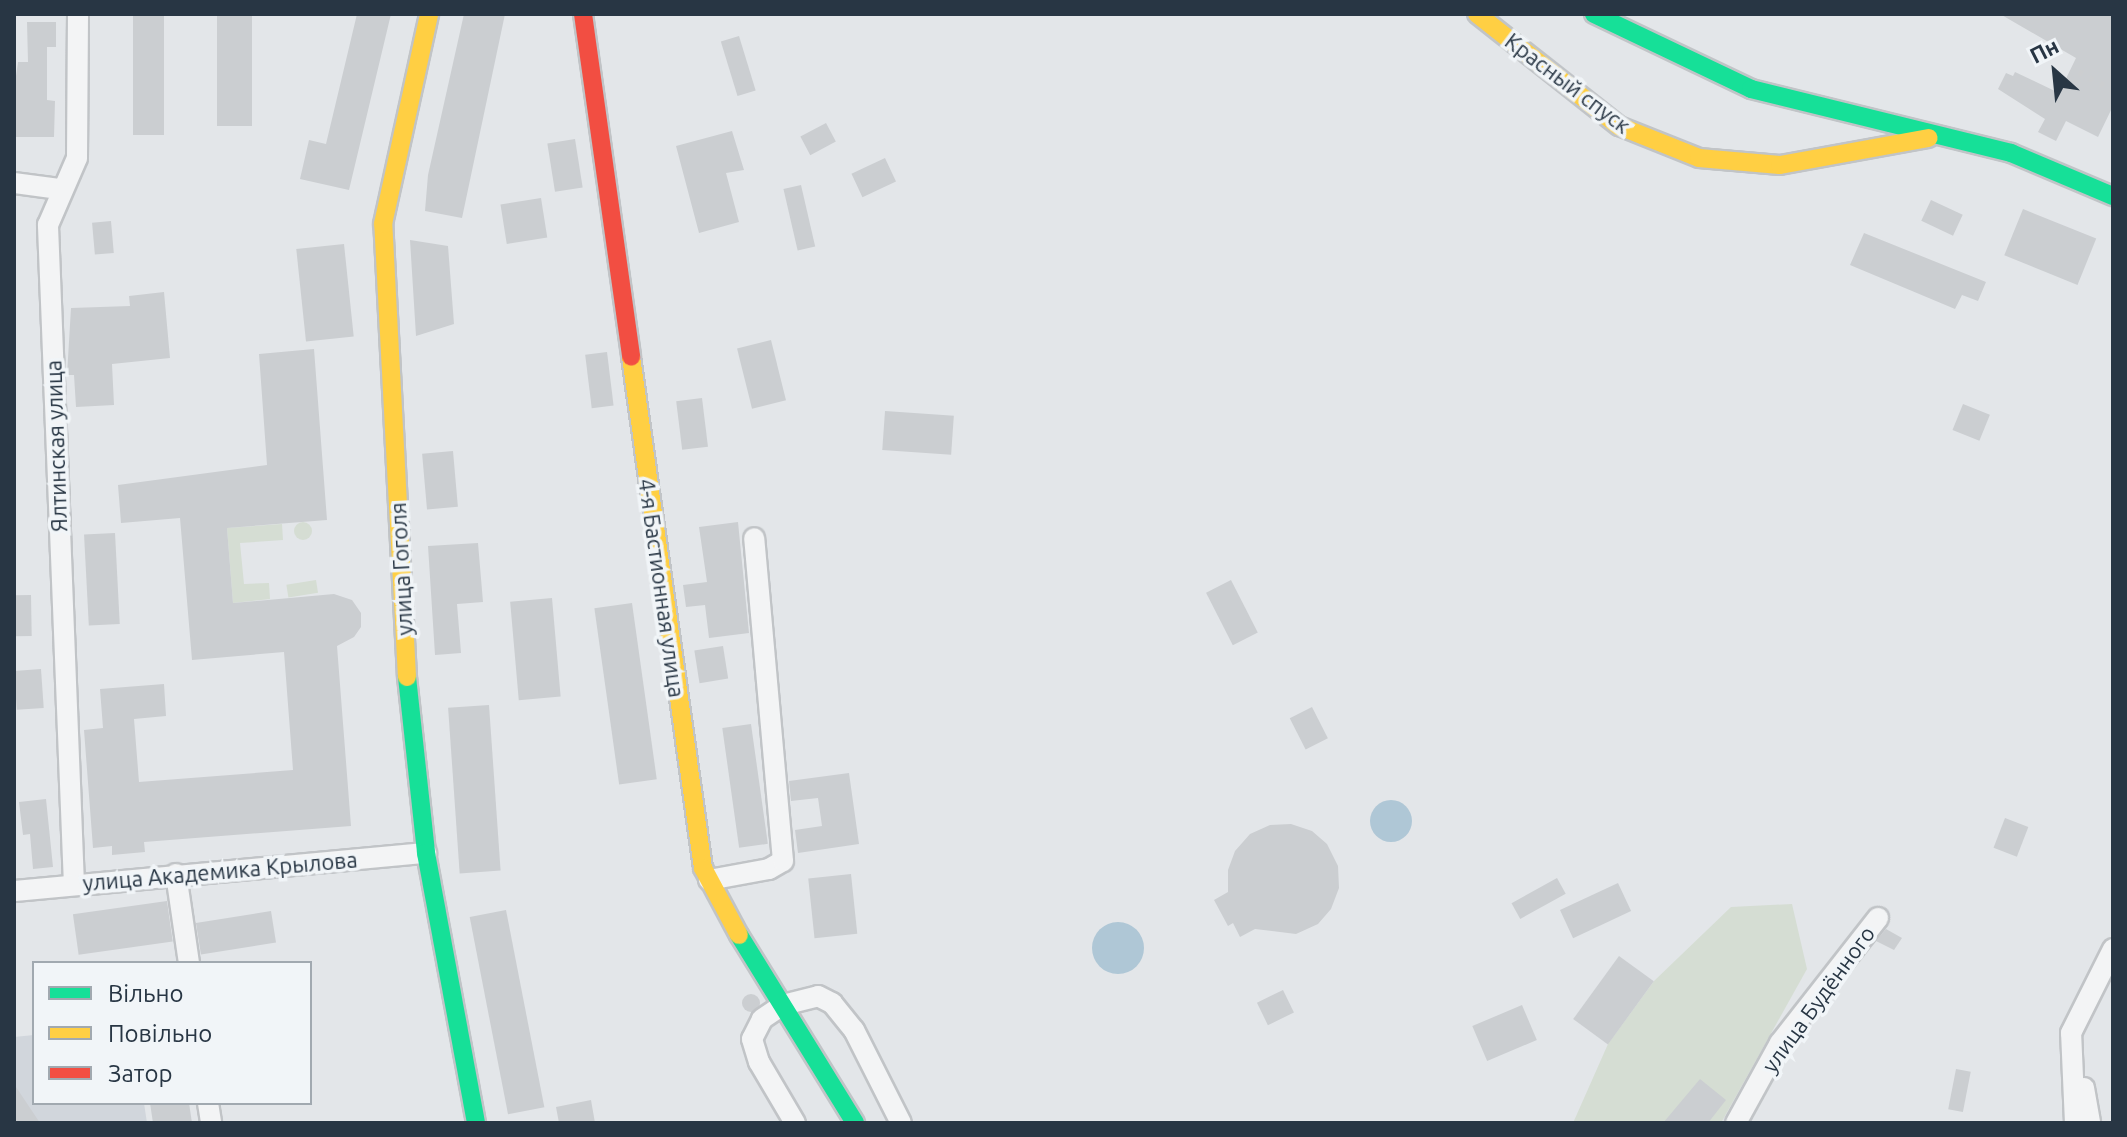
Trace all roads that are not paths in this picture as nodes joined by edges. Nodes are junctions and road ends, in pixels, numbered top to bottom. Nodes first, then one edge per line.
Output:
1 (78, 14) edge
2 (429, 14) edge
3 (583, 14) edge
4 (1477, 14) edge
5 (1594, 14) edge
6 (1946, 135) junction
7 (14, 183) edge
8 (59, 189) junction
9 (2113, 196) edge
10 (754, 538) dead end
11 (426, 853) junction
12 (176, 874) junction
13 (709, 880) junction
14 (74, 885) junction
15 (14, 891) edge
16 (1878, 918) dead end
17 (2113, 949) edge
18 (189, 961) edge
19 (783, 1005) junction
20 (2071, 1033) junction
21 (476, 1123) edge
22 (795, 1123) edge
23 (855, 1123) edge
24 (901, 1123) edge
25 (1736, 1123) edge
26 (2075, 1123) edge
27 (2090, 1123) edge

1 - 8 street, Ялтинская улица
2 - 11 main road, улица Гоголя
3 - 13 main road, 4-я Бастионная улица
4 - 6 main road, Красный спуск
5 - 6 main road
6 - 9 main road
7 - 8 street
8 - 14 street, Ялтинская улица
10 - 13 street
11 - 12 street, улица Академика Крылова
11 - 21 main road, улица Гоголя
12 - 14 street, улица Академика Крылова
12 - 18 street
13 - 19 main road, 4-я Бастионная улица
14 - 15 street, улица Академика Крылова
16 - 25 street, улица Будённого
17 - 20 street
19 - 22 street
19 - 23 main road, 4-я Бастионная улица
19 - 24 street
20 - 26 street
20 - 27 street

